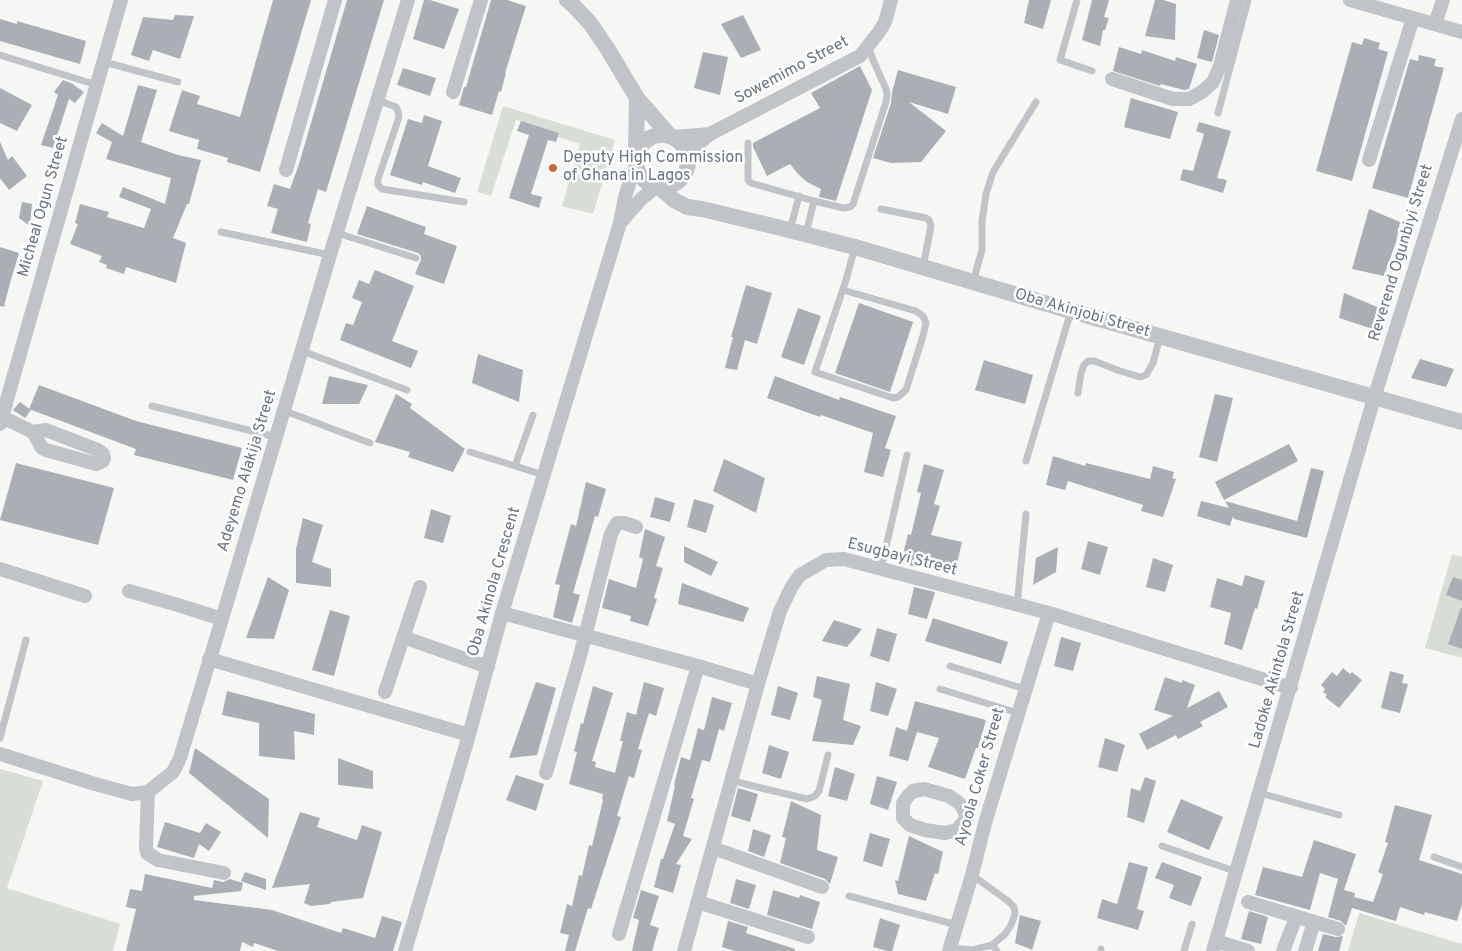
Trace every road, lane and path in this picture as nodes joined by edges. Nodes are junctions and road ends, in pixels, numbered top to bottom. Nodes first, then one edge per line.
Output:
1 (121, 0) edge
2 (335, 0) edge
3 (408, 0) edge
4 (481, 0) edge
5 (567, 0) edge
6 (891, 0) edge
7 (1077, 0) edge
8 (1237, 0) edge
9 (1248, 0) edge
10 (1350, 0) edge
11 (1443, 0) edge
12 (1412, 18) junction
13 (1435, 24) junction
14 (1462, 32) edge
15 (868, 46) junction
16 (0, 55) edge
17 (104, 62) junction
18 (1092, 71) dead end
19 (1112, 79) dead end
20 (178, 82) dead end
21 (97, 85) junction
22 (453, 92) dead end
23 (637, 98) junction
24 (377, 100) junction
25 (1036, 102) dead end
26 (1218, 113) dead end
27 (1462, 119) edge
28 (710, 134) junction
29 (672, 136) junction
30 (748, 143) dead end
31 (687, 153) junction
32 (1369, 160) dead end
33 (636, 162) junction
34 (286, 170) dead end
35 (683, 176) junction
36 (658, 187) junction
37 (799, 196) junction
38 (814, 201) junction
39 (464, 202) dead end
40 (702, 209) junction
41 (881, 209) dead end
42 (620, 223) junction
43 (790, 230) junction
44 (220, 232) dead end
45 (337, 233) junction
46 (806, 234) junction
47 (855, 247) junction
48 (330, 256) junction
49 (416, 258) dead end
50 (923, 267) junction
51 (973, 282) junction
52 (843, 290) junction
53 (1071, 311) junction
54 (1160, 336) junction
55 (302, 351) junction
56 (407, 390) dead end
57 (1078, 393) dead end
58 (1374, 398) junction
59 (152, 406) dead end
60 (285, 411) junction
61 (533, 415) dead end
62 (1, 420) edge
63 (1462, 422) edge
64 (33, 432) dead end
65 (276, 437) junction
66 (370, 443) dead end
67 (470, 452) dead end
68 (908, 455) dead end
69 (1026, 460) dead end
70 (514, 466) junction
71 (545, 475) junction
72 (1026, 514) dead end
73 (636, 527) dead end
74 (0, 569) edge
75 (881, 569) junction
76 (420, 587) dead end
77 (129, 592) dead end
78 (85, 596) dead end
79 (1017, 605) junction
80 (502, 613) junction
81 (1049, 614) junction
82 (222, 619) junction
83 (584, 636) junction
84 (403, 637) junction
85 (26, 640) dead end
86 (209, 659) junction
87 (698, 666) junction
88 (950, 666) dead end
89 (488, 667) junction
90 (758, 684) junction
91 (1025, 688) junction
92 (1291, 688) junction
93 (940, 689) dead end
94 (385, 692) dead end
95 (1018, 713) junction
96 (468, 735) junction
97 (0, 738) edge
98 (0, 754) edge
99 (828, 754) dead end
100 (546, 773) dead end
101 (731, 780) junction
102 (148, 792) junction
103 (1260, 793) junction
104 (1339, 815) dead end
105 (967, 818) dead end
106 (985, 823) junction
107 (1162, 846) dead end
108 (713, 848) junction
109 (1434, 857) dead end
110 (1462, 867) edge
111 (1237, 872) junction
112 (224, 874) dead end
113 (972, 875) junction
114 (822, 886) dead end
115 (849, 896) dead end
116 (698, 902) junction
117 (1248, 902) dead end
118 (1296, 917) junction
119 (1314, 922) junction
120 (1192, 924) dead end
121 (957, 925) junction
122 (1338, 929) dead end
123 (619, 934) dead end
124 (808, 937) dead end
125 (1215, 946) edge
126 (994, 948) edge
127 (949, 950) edge
128 (405, 951) edge
129 (684, 951) edge
130 (1184, 951) edge
131 (1248, 951) edge
132 (1283, 951) edge
133 (1305, 951) edge

1 - 17 street, Micheal Ogun Street
2 - 34 street
3 - 24 street, Adeyemo Alakija Street
4 - 22 street
5 - 23 street
6 - 15 street, Sowemimo Street
7 - 18 lane
8 - 19 street
9 - 26 lane
10 - 12 street
11 - 13 street
12 - 13 street
12 - 32 street
13 - 14 street
15 - 28 street, Sowemimo Street
15 - 38 lane
16 - 21 lane
17 - 20 lane
17 - 21 street, Micheal Ogun Street
21 - 62 street, Micheal Ogun Street
23 - 29 street
23 - 33 street
24 - 39 lane
24 - 45 street, Adeyemo Alakija Street
25 - 51 lane
27 - 58 street, Reverend Ogunbiyi Street
28 - 29 street, Sowemimo Street
28 - 31 street, Sowemimo Street
29 - 31 street
29 - 33 street
30 - 37 lane
31 - 35 street
33 - 36 street
33 - 42 street, Oba Akinola Crescent
35 - 36 street
35 - 40 street
36 - 40 street, Oba Akinjobi Street
36 - 42 street, Oba Akinola Crescent
37 - 38 lane
37 - 43 lane
38 - 46 lane
40 - 43 street, Oba Akinjobi Street
41 - 50 lane
42 - 71 street, Oba Akinola Crescent
43 - 46 street, Oba Akinjobi Street
44 - 48 lane
45 - 48 street, Adeyemo Alakija Street
45 - 49 lane
46 - 47 street, Oba Akinjobi Street
47 - 50 street, Oba Akinjobi Street
47 - 52 lane
48 - 55 street, Adeyemo Alakija Street
50 - 51 street, Oba Akinjobi Street
51 - 53 street, Oba Akinjobi Street
52 - 52 lane
53 - 54 street, Oba Akinjobi Street
53 - 69 lane
54 - 57 lane
54 - 58 street, Oba Akinjobi Street
55 - 56 lane
55 - 60 street, Adeyemo Alakija Street
58 - 63 street, Oba Akinjobi Street
58 - 92 street, Ladoke Akintola Street
59 - 65 lane
60 - 65 street, Adeyemo Alakija Street
60 - 66 lane
61 - 70 lane
62 - 64 street
65 - 82 street, Adeyemo Alakija Street
67 - 70 lane
68 - 75 lane
70 - 71 lane
71 - 80 street, Oba Akinola Crescent
72 - 79 lane
73 - 83 street
74 - 78 street
75 - 79 street, Esugbayi Street
75 - 90 street, Esugbayi Street
76 - 84 street
77 - 82 street
79 - 81 street, Esugbayi Street
80 - 83 street
80 - 89 street, Oba Akinola Crescent
81 - 91 street, Ayoola Coker Street
81 - 92 street, Esugbayi Street
82 - 86 street, Adeyemo Alakija Street
83 - 87 street
83 - 100 street
84 - 89 street
84 - 94 street
85 - 97 lane
86 - 96 street
86 - 102 street, Adeyemo Alakija Street
87 - 90 street
87 - 123 street
88 - 91 lane
89 - 96 street, Oba Akinola Crescent
90 - 101 street, Esugbayi Street
91 - 95 street, Ayoola Coker Street
92 - 103 street, Ladoke Akintola Street
93 - 95 lane
95 - 106 street, Ayoola Coker Street
96 - 128 street, Oba Akinola Crescent
98 - 102 street
99 - 101 lane
101 - 108 street, Esugbayi Street
102 - 112 street
103 - 104 lane
103 - 111 street, Ladoke Akintola Street
105 - 106 street
106 - 113 street, Ayoola Coker Street
107 - 111 lane
108 - 114 street
108 - 116 street, Esugbayi Street
109 - 110 lane
111 - 125 street, Ladoke Akintola Street
113 - 121 street, Ayoola Coker Street
113 - 126 lane
115 - 121 lane
116 - 124 street
116 - 129 street, Esugbayi Street
117 - 118 street
118 - 119 street
118 - 132 street
119 - 122 street
119 - 133 street
120 - 130 lane
121 - 127 street, Ayoola Coker Street
125 - 131 street
126 - 127 lane

